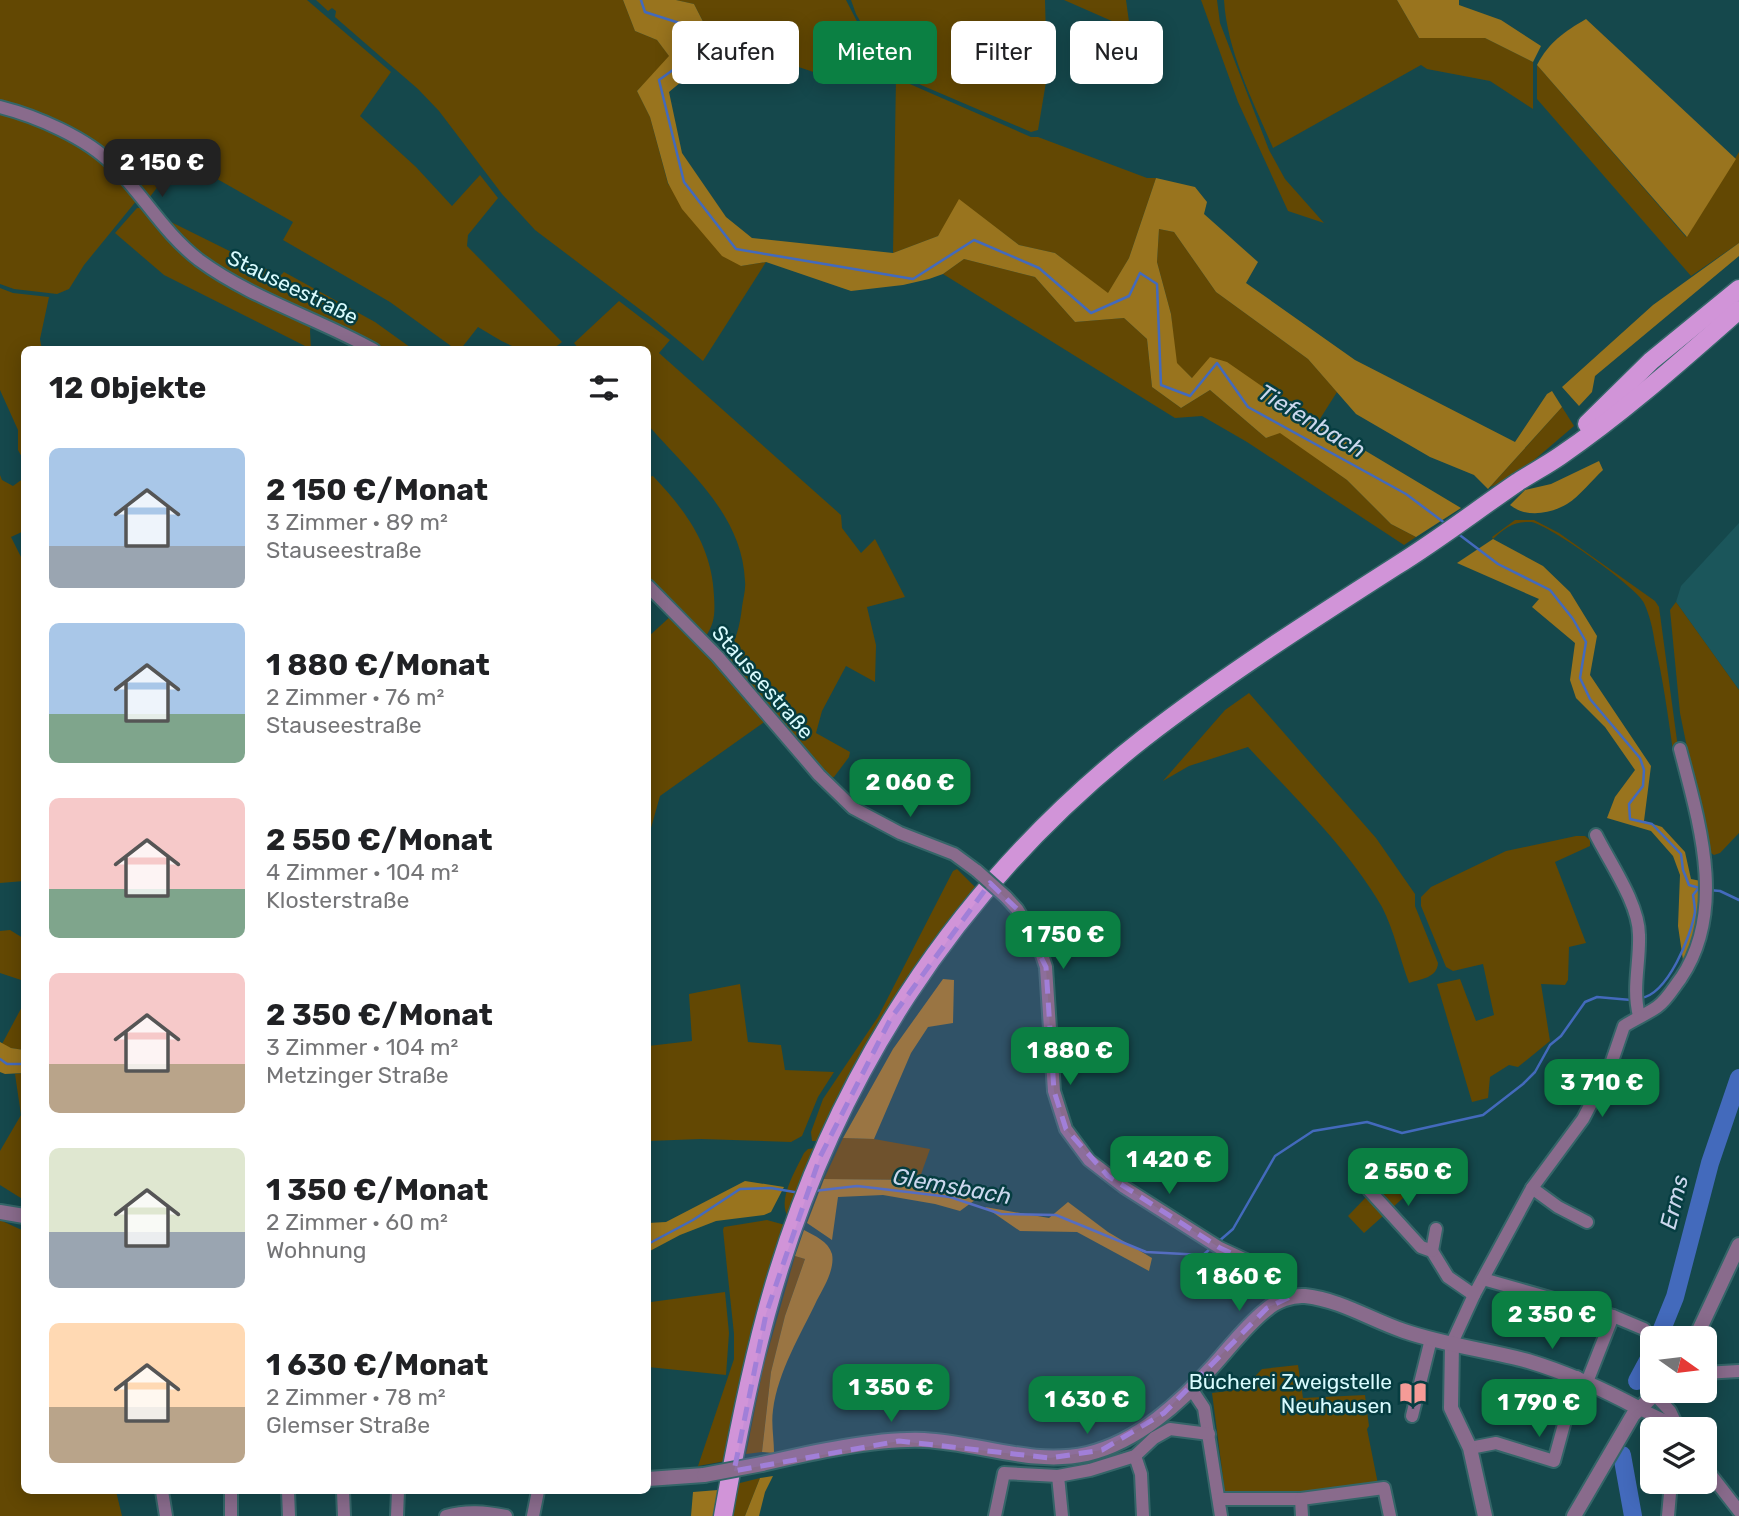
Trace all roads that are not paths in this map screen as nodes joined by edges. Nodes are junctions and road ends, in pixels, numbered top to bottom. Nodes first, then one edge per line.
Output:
1 (0, 107) edge
2 (1739, 289) edge
3 (1739, 310) edge
4 (367, 346) edge
5 (1539, 470) junction
6 (651, 589) edge
7 (1680, 748) dead end
8 (1596, 835) dead end
9 (1638, 1013) junction
10 (1532, 1188) junction
11 (1369, 1190) dead end
12 (0, 1212) edge
13 (21, 1216) edge
14 (1587, 1222) dead end
15 (1436, 1229) dead end
16 (1739, 1245) edge
17 (1432, 1251) junction
18 (1483, 1279) junction
19 (1474, 1295) junction
20 (1290, 1297) junction
21 (1613, 1316) junction
22 (1701, 1326) edge
23 (1640, 1327) edge
24 (1431, 1339) junction
25 (1451, 1343) junction
26 (1739, 1371) edge
27 (1717, 1372) edge
28 (1582, 1379) junction
29 (1192, 1390) junction
30 (1645, 1404) edge
31 (1640, 1409) junction
32 (1412, 1416) dead end
33 (1656, 1417) edge
34 (1209, 1434) junction
35 (1470, 1448) junction
36 (1135, 1457) junction
37 (1058, 1476) junction
38 (651, 1479) edge
39 (1717, 1481) edge
40 (162, 1494) edge
41 (231, 1494) edge
42 (288, 1494) edge
43 (343, 1494) edge
44 (398, 1494) edge
45 (537, 1494) edge
46 (1670, 1494) edge
47 (1219, 1499) junction
48 (1301, 1499) junction
49 (1738, 1506) edge
50 (166, 1516) edge
51 (232, 1516) edge
52 (289, 1516) edge
53 (344, 1516) edge
54 (397, 1516) edge
55 (446, 1516) edge
56 (506, 1516) edge
57 (533, 1516) edge
58 (723, 1516) edge
59 (995, 1516) edge
60 (1062, 1516) edge
61 (1143, 1516) edge
62 (1221, 1516) edge
63 (1302, 1516) edge
64 (1390, 1516) edge
65 (1485, 1516) edge
66 (1574, 1516) edge
67 (1668, 1516) edge

1 - 4 street, Stauseestraße
2 - 5 main road
3 - 5 main road
5 - 58 main road
6 - 20 street, Stauseestraße, bridge
7 - 9 street
8 - 9 street
9 - 10 street
10 - 14 street
10 - 18 street
11 - 17 street
12 - 13 street
15 - 17 street
16 - 22 street
17 - 19 street
18 - 19 street
18 - 21 street
19 - 25 street
20 - 24 street
20 - 29 street
21 - 23 street
21 - 28 street
24 - 25 street
24 - 32 street
25 - 28 street
25 - 35 street
26 - 27 street
28 - 31 street
28 - 35 street
29 - 34 street
29 - 38 street, bridge
30 - 31 street
31 - 33 street
31 - 66 street
34 - 36 street
34 - 47 street
35 - 65 street
36 - 37 street
36 - 61 street
37 - 59 street
37 - 60 street
39 - 49 street
40 - 50 street
41 - 51 street
42 - 52 street
43 - 53 street
44 - 54 street
45 - 57 street
46 - 67 street
47 - 48 street
47 - 62 street
48 - 63 street
48 - 64 street
55 - 56 street

